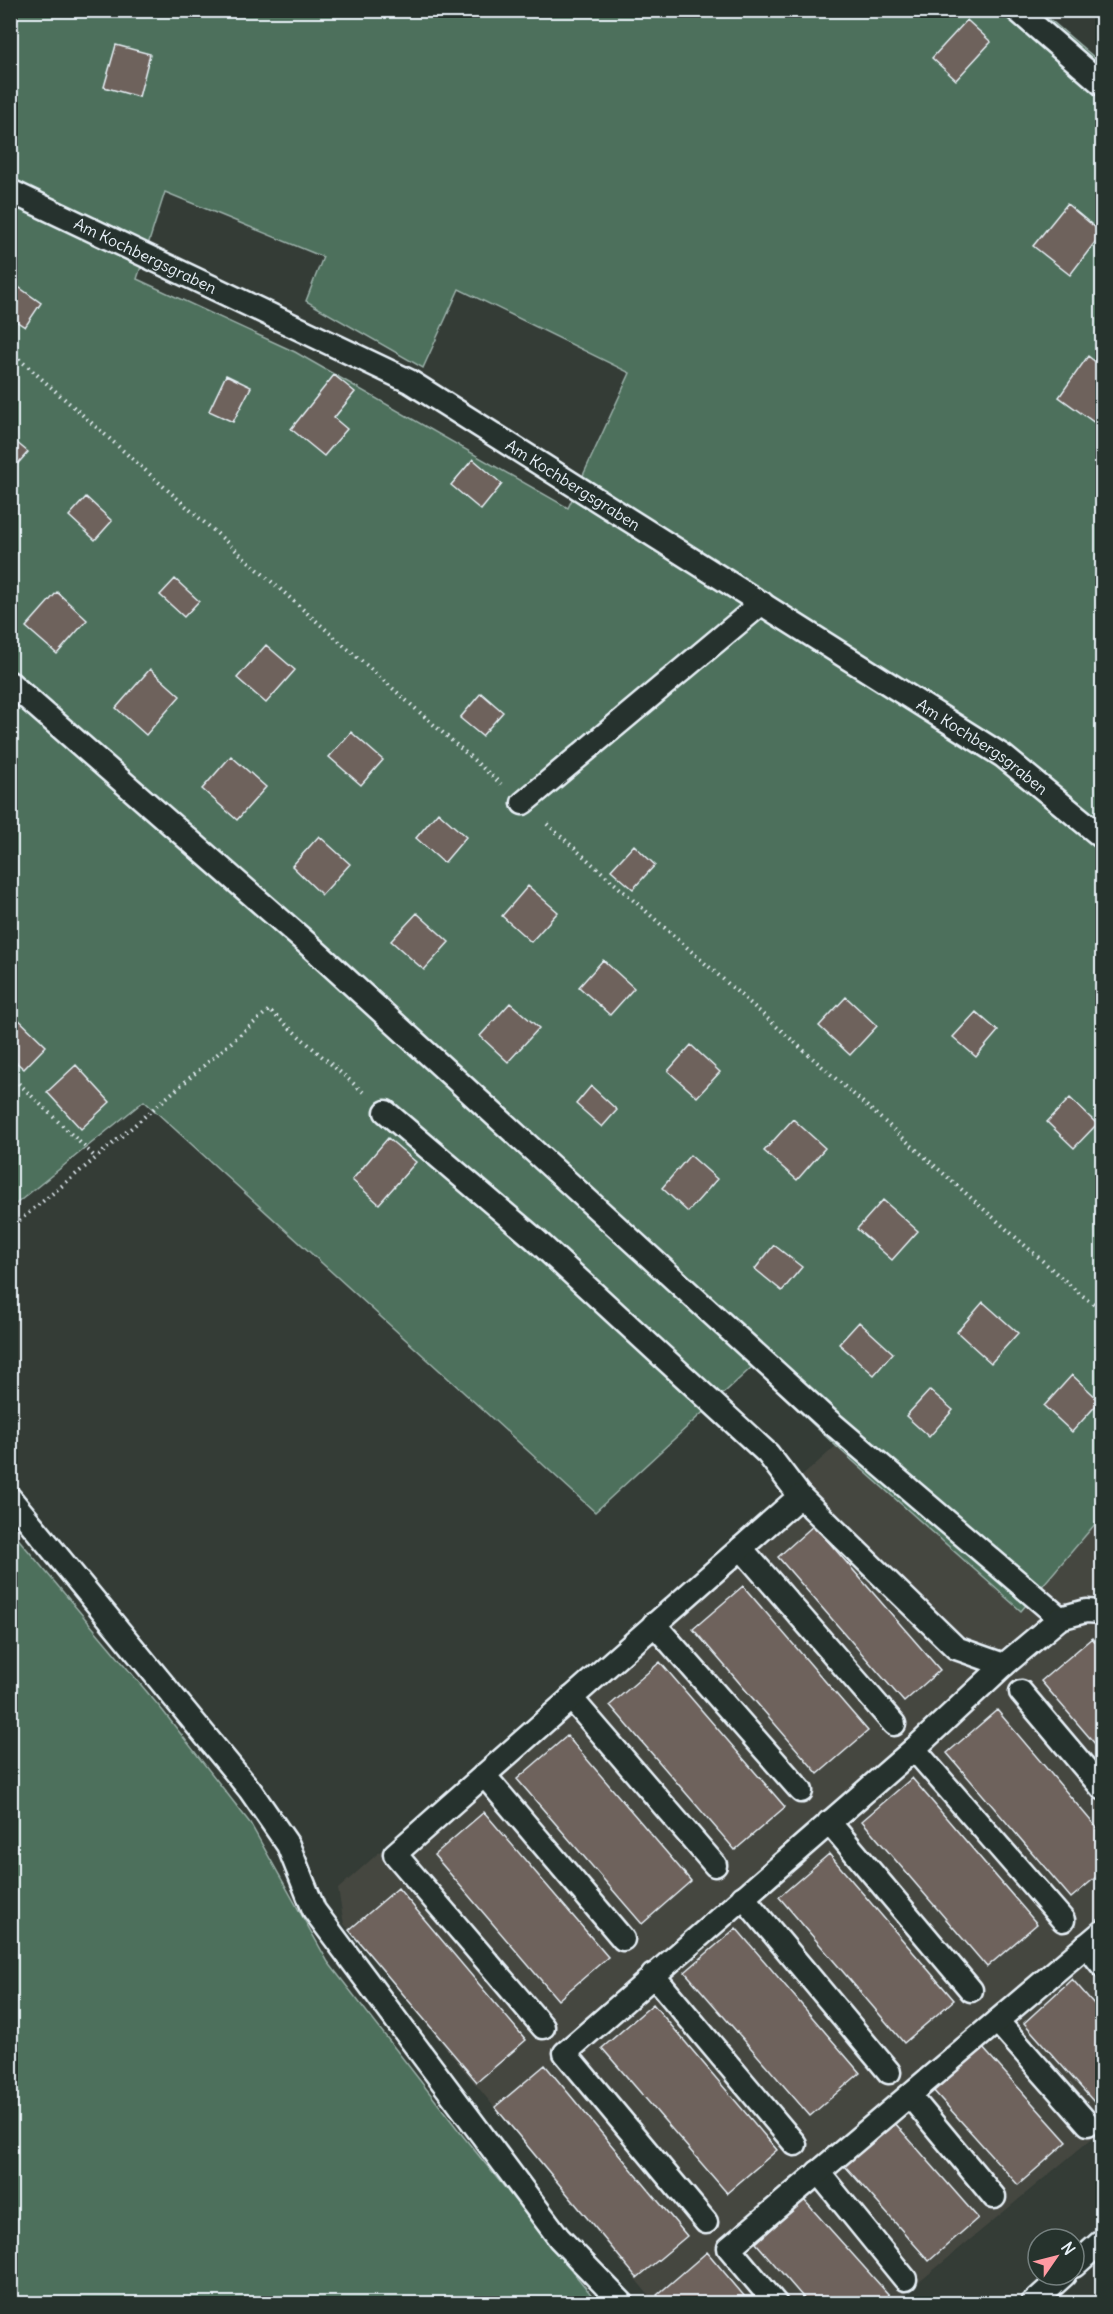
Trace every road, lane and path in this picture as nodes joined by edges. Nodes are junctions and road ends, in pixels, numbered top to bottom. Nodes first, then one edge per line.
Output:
1 (1017, 10) edge
2 (1102, 84) edge
3 (10, 191) edge
4 (10, 351) edge
5 (762, 603) junction
6 (10, 683) edge
7 (523, 803) junction
8 (1102, 837) edge
9 (10, 1075) edge
10 (386, 1112) joint
11 (96, 1158) junction
12 (10, 1227) edge
13 (1102, 1309) edge
14 (800, 1496) junction
15 (10, 1498) edge
16 (741, 1548) junction
17 (1102, 1612) edge
18 (1060, 1618) junction
19 (654, 1624) junction
20 (1004, 1665) junction
21 (1021, 1692) dead end
22 (571, 1698) junction
23 (894, 1724) dead end
24 (914, 1749) junction
25 (484, 1775) junction
26 (1102, 1788) edge
27 (801, 1791) dead end
28 (829, 1822) junction
29 (715, 1865) dead end
30 (743, 1897) junction
31 (1064, 1920) dead end
32 (623, 1939) dead end
33 (1094, 1939) edge
34 (1102, 1965) edge
35 (653, 1976) junction
36 (971, 1990) dead end
37 (997, 2021) junction
38 (543, 2027) dead end
39 (889, 2072) dead end
40 (910, 2096) junction
41 (1088, 2124) dead end
42 (795, 2144) dead end
43 (818, 2172) junction
44 (994, 2197) dead end
45 (706, 2222) dead end
46 (1102, 2241) edge
47 (1086, 2255) edge
48 (905, 2279) dead end
49 (1051, 2287) edge
50 (623, 2304) edge
51 (776, 2304) edge
52 (1032, 2304) edge

1 - 2 lane
3 - 5 lane, Am Kochbergsgraben
4 - 7 path
5 - 7 lane
5 - 8 lane, Am Kochbergsgraben
6 - 18 lane
7 - 13 path
9 - 11 path
10 - 11 path
10 - 14 lane
11 - 12 path
14 - 16 lane
14 - 20 lane
15 - 50 lane
16 - 19 lane
16 - 23 lane
17 - 18 lane
18 - 20 lane
19 - 22 lane
19 - 27 lane
20 - 24 lane
21 - 26 lane
22 - 25 lane
22 - 29 lane
24 - 28 lane
24 - 31 lane
25 - 32 lane
25 - 38 lane
28 - 30 lane
28 - 36 lane
30 - 35 lane
30 - 39 lane
33 - 34 lane
33 - 37 lane
35 - 42 lane
35 - 45 lane
37 - 40 lane
37 - 41 lane
40 - 43 lane
40 - 44 lane
43 - 48 lane
43 - 51 lane
46 - 47 lane
49 - 52 lane

